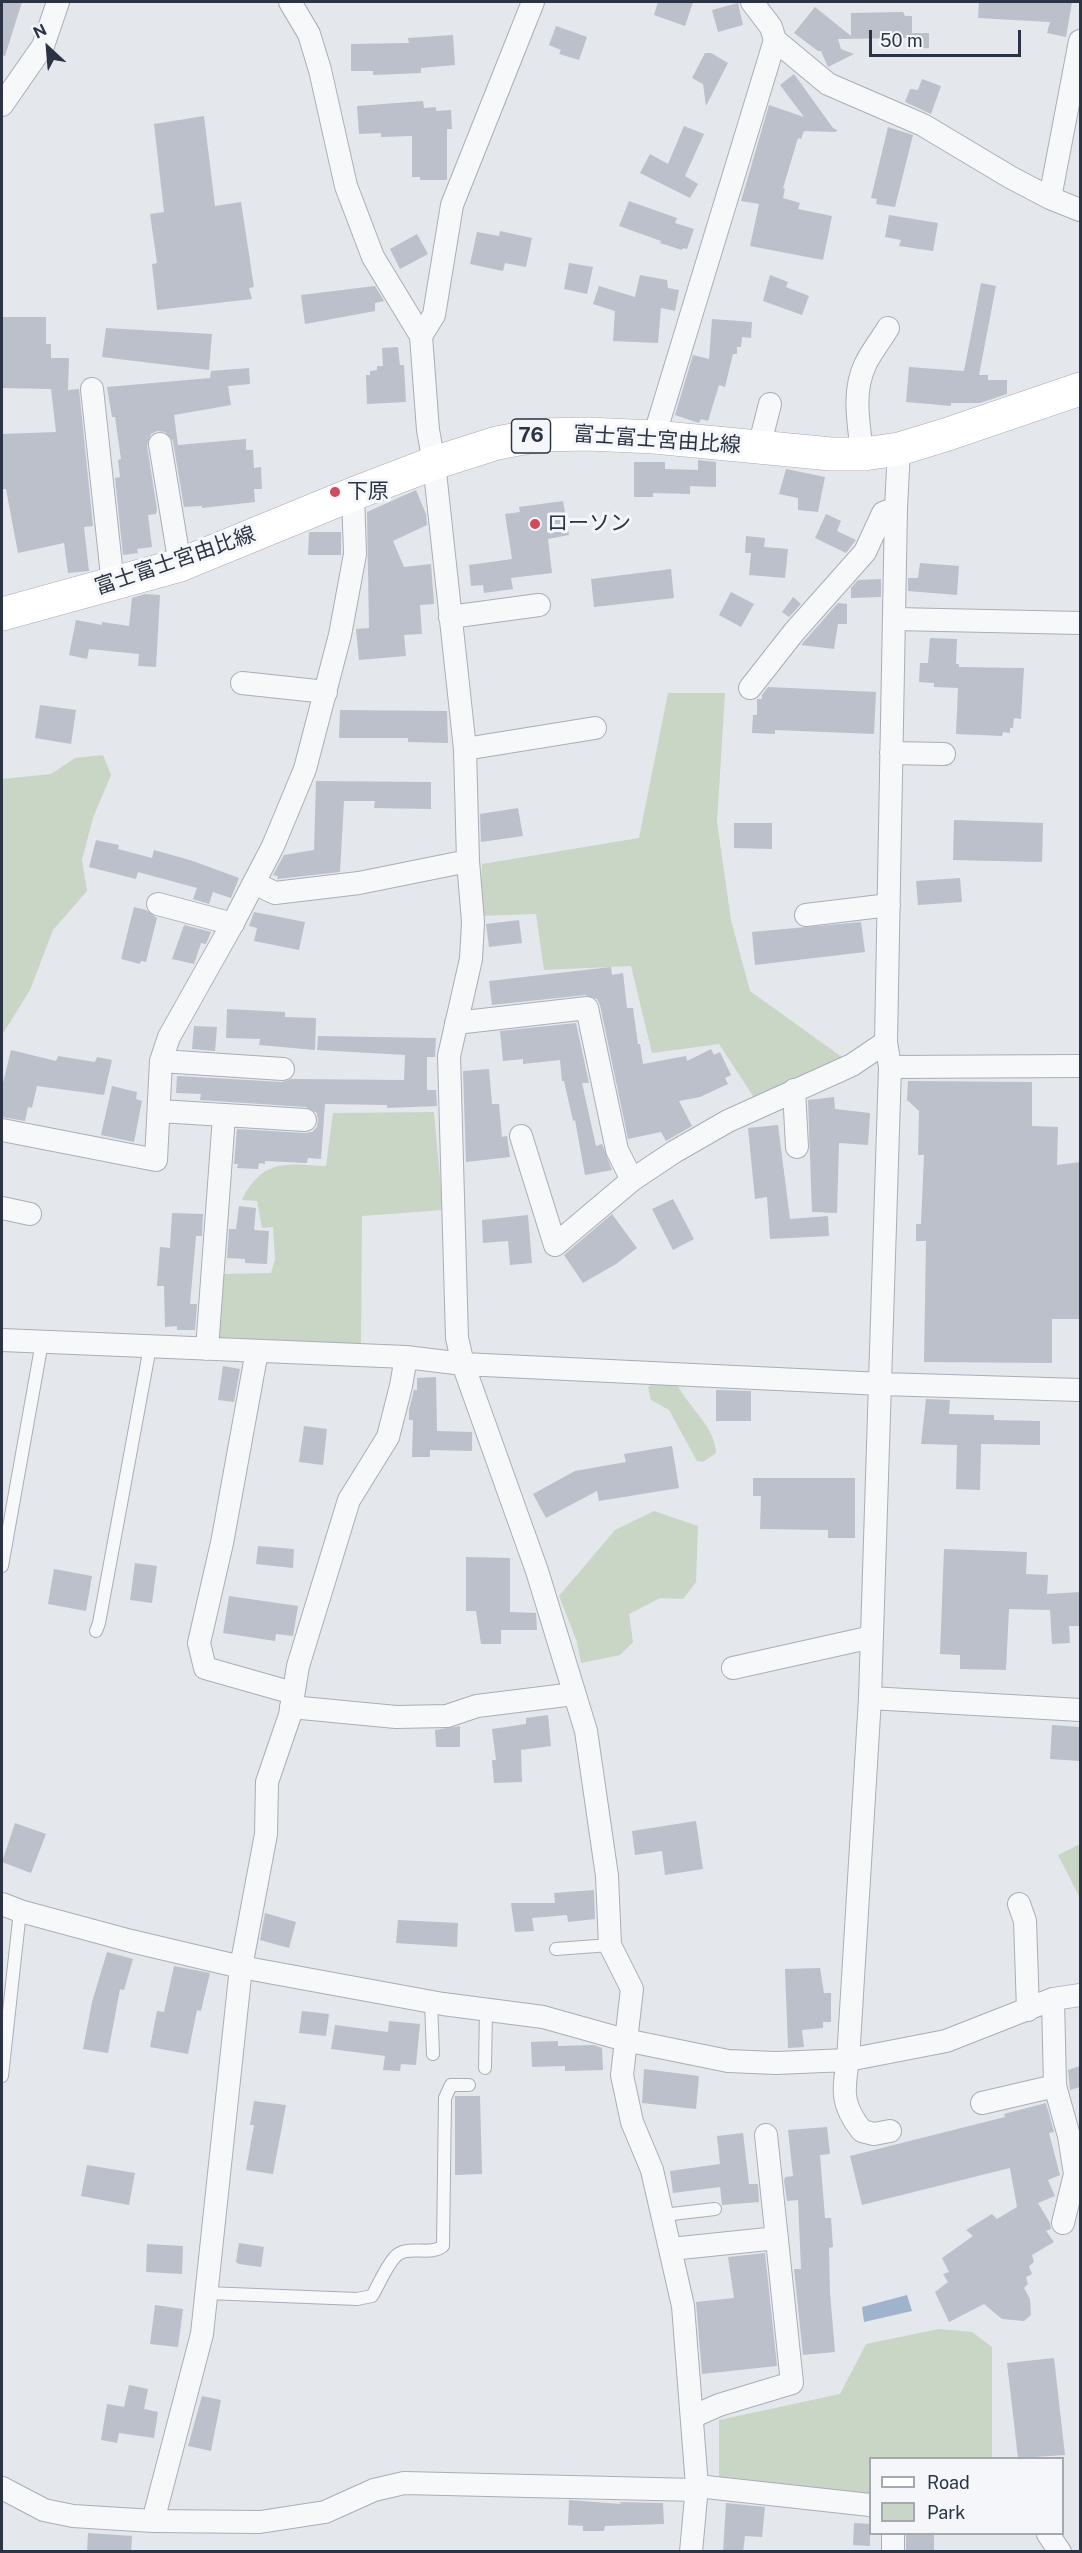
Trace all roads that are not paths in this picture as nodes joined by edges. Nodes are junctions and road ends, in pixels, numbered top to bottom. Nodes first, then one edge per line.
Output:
1 (58, 2) edge
2 (290, 2) edge
3 (533, 2) edge
4 (752, 2) edge
5 (775, 40) junction
6 (1080, 41) edge
7 (4, 97) edge
8 (1050, 198) junction
9 (1080, 210) edge
10 (888, 328) dead end
11 (421, 336) junction
12 (92, 389) dead end
13 (1080, 389) edge
14 (770, 404) dead end
15 (654, 438) junction
16 (160, 444) dead end
17 (759, 447) junction
18 (899, 448) junction
19 (862, 453) junction
20 (434, 463) junction
21 (352, 494) junction
22 (896, 508) junction
23 (180, 565) junction
24 (113, 585) junction
25 (539, 604) dead end
26 (2, 614) edge
27 (450, 617) junction
28 (895, 619) junction
29 (1080, 623) edge
30 (242, 683) dead end
31 (750, 688) dead end
32 (326, 692) junction
33 (595, 728) dead end
34 (465, 749) junction
35 (891, 753) junction
36 (944, 754) dead end
37 (468, 861) junction
38 (254, 883) junction
39 (158, 904) dead end
40 (889, 905) junction
41 (806, 915) dead end
42 (233, 924) junction
43 (456, 1023) junction
44 (886, 1042) junction
45 (161, 1061) junction
46 (1080, 1066) edge
47 (890, 1067) junction
48 (283, 1069) dead end
49 (794, 1090) junction
50 (160, 1111) junction
51 (224, 1116) junction
52 (304, 1120) dead end
53 (2, 1130) edge
54 (521, 1136) dead end
55 (797, 1147) dead end
56 (632, 1180) junction
57 (2, 1208) edge
58 (30, 1214) dead end
59 (2, 1340) edge
60 (42, 1342) junction
61 (150, 1347) junction
62 (207, 1349) junction
63 (257, 1351) junction
64 (406, 1357) junction
65 (463, 1364) junction
66 (882, 1384) junction
67 (1080, 1390) edge
68 (2, 1566) edge
69 (96, 1631) dead end
70 (872, 1637) junction
71 (733, 1668) dead end
72 (574, 1694) junction
73 (870, 1698) junction
74 (292, 1700) junction
75 (1080, 1710) edge
76 (1019, 1904) dead end
77 (10, 1908) edge
78 (610, 1945) junction
79 (556, 1949) dead end
80 (241, 1967) junction
81 (1080, 1995) edge
82 (1053, 1999) junction
83 (431, 2002) junction
84 (486, 2010) junction
85 (1028, 2010) junction
86 (625, 2040) junction
87 (433, 2054) dead end
88 (848, 2060) junction
89 (485, 2068) dead end
90 (2, 2076) edge
91 (469, 2085) dead end
92 (1055, 2086) junction
93 (982, 2103) dead end
94 (890, 2131) dead end
95 (766, 2135) dead end
96 (715, 2209) dead end
97 (663, 2215) junction
98 (1063, 2223) dead end
99 (777, 2238) junction
100 (671, 2249) junction
101 (207, 2293) junction
102 (692, 2417) junction
103 (2, 2488) edge
104 (696, 2488) junction
105 (869, 2505) edge
106 (153, 2521) junction
107 (894, 2535) edge
108 (1049, 2535) edge
109 (691, 2552) edge
110 (893, 2552) edge
111 (1060, 2552) edge

1 - 7 street
2 - 11 street
3 - 11 street
4 - 5 street
5 - 8 street
5 - 15 street
6 - 8 street
8 - 9 street
10 - 19 street
11 - 20 street
12 - 24 street
13 - 18 main road, 富士富士宮由比線 / 76
14 - 17 street
15 - 17 main road, 富士富士宮由比線 / 76
15 - 20 main road, 富士富士宮由比線 / 76
16 - 23 street
17 - 19 main road, 富士富士宮由比線 / 76
18 - 19 main road, 富士富士宮由比線 / 76
18 - 22 street
20 - 21 main road, 富士富士宮由比線 / 76
20 - 27 street
21 - 23 main road, 富士富士宮由比線 / 76
21 - 32 street
22 - 28 street
22 - 31 street
23 - 24 main road, 富士富士宮由比線 / 76
24 - 26 main road, 富士富士宮由比線 / 76
25 - 27 street
27 - 34 street
28 - 29 street
28 - 35 street
30 - 32 street
32 - 38 street
33 - 34 street
34 - 37 street
35 - 36 street
35 - 40 street
37 - 38 street
37 - 43 street
38 - 42 street
39 - 42 street
40 - 41 street
40 - 44 street
42 - 45 street
43 - 56 street
43 - 65 street
44 - 47 street
44 - 49 street
45 - 48 street
45 - 50 street
46 - 47 street
47 - 66 street
49 - 55 street
49 - 56 street
50 - 51 street
50 - 53 street
51 - 52 street
51 - 62 street
54 - 56 street
57 - 58 street
59 - 60 street
60 - 61 street
60 - 68 lane
61 - 62 street
61 - 69 lane
62 - 63 street
63 - 64 street
63 - 74 street
64 - 65 street
64 - 74 street
65 - 66 street
65 - 72 street
66 - 67 street
66 - 70 street
70 - 71 street
70 - 73 street
72 - 74 street
72 - 78 street
73 - 75 street
73 - 88 street
74 - 80 street
76 - 85 street
77 - 80 street
77 - 90 lane
78 - 79 lane
78 - 86 street
80 - 83 street
80 - 101 street
81 - 82 street
82 - 85 street
82 - 92 street
83 - 84 street
83 - 87 lane
84 - 86 street
84 - 89 lane
85 - 88 street
86 - 88 street
86 - 97 street
88 - 94 street
91 - 101 lane
92 - 93 street
92 - 98 street
95 - 99 street
96 - 97 lane
97 - 100 street
99 - 100 street
99 - 102 street
100 - 102 street
101 - 106 street
102 - 104 street
103 - 106 street
104 - 105 street
104 - 106 street
104 - 109 street
107 - 110 street
108 - 111 street

